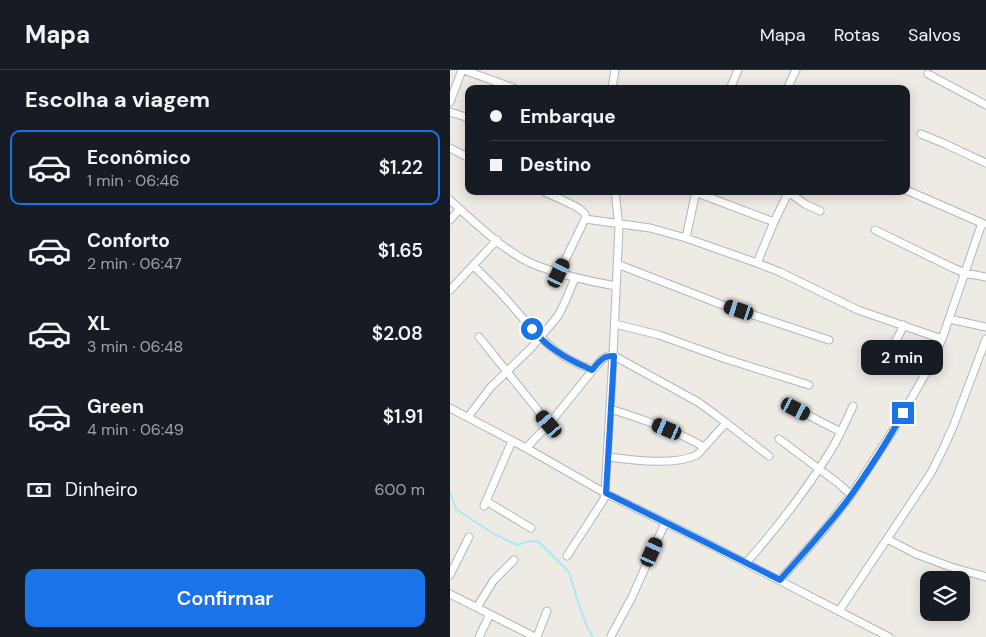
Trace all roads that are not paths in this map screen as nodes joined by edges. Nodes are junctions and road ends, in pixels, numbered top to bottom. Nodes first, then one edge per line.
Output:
1 (463, 70) edge
2 (614, 70) edge
3 (738, 70) edge
4 (796, 70) edge
5 (928, 74) dead end
6 (505, 85) edge
7 (615, 85) edge
8 (732, 85) edge
9 (789, 85) edge
10 (451, 98) edge
11 (986, 105) edge
12 (450, 112) edge
13 (465, 117) edge
14 (921, 134) dead end
15 (450, 148) edge
16 (465, 156) edge
17 (986, 163) edge
18 (910, 192) edge
19 (550, 195) edge
20 (615, 195) edge
21 (694, 195) edge
22 (703, 195) edge
23 (787, 195) edge
24 (792, 195) edge
25 (450, 200) edge
26 (460, 209) junction
27 (820, 211) dead end
28 (584, 219) junction
29 (450, 220) edge
30 (774, 222) junction
31 (984, 223) edge
32 (618, 224) junction
33 (875, 230) dead end
34 (686, 238) junction
35 (497, 240) junction
36 (757, 262) junction
37 (617, 264) junction
38 (473, 265) junction
39 (964, 272) junction
40 (559, 273) junction
41 (986, 277) edge
42 (575, 278) junction
43 (616, 286) junction
44 (450, 290) edge
45 (948, 319) junction
46 (615, 324) junction
47 (904, 326) junction
48 (986, 327) edge
49 (479, 337) dead end
50 (539, 338) junction
51 (942, 339) junction
52 (986, 339) edge
53 (829, 340) dead end
54 (614, 356) junction
55 (885, 362) dead end
56 (592, 370) junction
57 (507, 371) junction
58 (809, 385) dead end
59 (853, 406) dead end
60 (450, 408) edge
61 (610, 409) junction
62 (796, 409) dead end
63 (468, 417) junction
64 (726, 423) junction
65 (549, 424) junction
66 (841, 432) junction
67 (779, 439) dead end
68 (512, 441) junction
69 (704, 447) junction
70 (526, 448) junction
71 (768, 456) dead end
72 (607, 457) junction
73 (819, 468) junction
74 (606, 493) junction
75 (851, 495) junction
76 (665, 523) junction
77 (531, 528) dead end
78 (469, 537) dead end
79 (887, 539) junction
80 (567, 556) dead end
81 (514, 560) dead end
82 (746, 563) junction
83 (450, 575) edge
84 (986, 577) edge
85 (780, 580) junction
86 (450, 594) edge
87 (477, 607) junction
88 (839, 610) junction
89 (547, 611) dead end
90 (490, 614) junction
91 (611, 636) edge
92 (478, 637) edge
93 (536, 637) edge
94 (889, 637) edge

1 - 6 street
1 - 10 street
2 - 7 street
3 - 8 street
4 - 9 street
5 - 11 street
12 - 13 street
14 - 17 street
15 - 16 street
18 - 31 street
19 - 28 street
20 - 32 street
21 - 34 street
22 - 30 street
23 - 30 street
24 - 27 street
25 - 26 street
26 - 29 street
26 - 35 street
28 - 32 street
28 - 40 street
30 - 36 street
31 - 39 street
32 - 34 street
32 - 37 street
33 - 39 street
34 - 36 street
35 - 38 street
35 - 40 street
36 - 47 street
37 - 43 street
37 - 53 street
38 - 44 street
38 - 50 street
39 - 41 street
39 - 45 street
40 - 42 street
42 - 43 street
42 - 50 street
43 - 46 street
45 - 48 street
45 - 51 street
46 - 54 street
46 - 58 street
47 - 51 street
47 - 55 street
49 - 57 street
50 - 56 street
50 - 57 street
51 - 75 street
52 - 79 street
54 - 56 street
54 - 61 street
54 - 64 street
56 - 65 street
57 - 63 street
57 - 65 street
59 - 66 street
60 - 63 street
61 - 69 street
61 - 72 street
62 - 66 street
63 - 68 street
64 - 69 street
64 - 71 street
65 - 70 street
66 - 73 street
67 - 73 street
68 - 70 street
68 - 77 street
69 - 72 street
70 - 74 street
72 - 74 street
73 - 75 street
73 - 82 street
74 - 76 street
74 - 80 street
75 - 85 street
76 - 82 street
76 - 91 street
78 - 83 street
79 - 84 street
79 - 88 street
81 - 87 street
82 - 85 street
85 - 88 street
86 - 87 street
87 - 90 street
88 - 94 street
89 - 93 street
90 - 92 street
90 - 93 street

